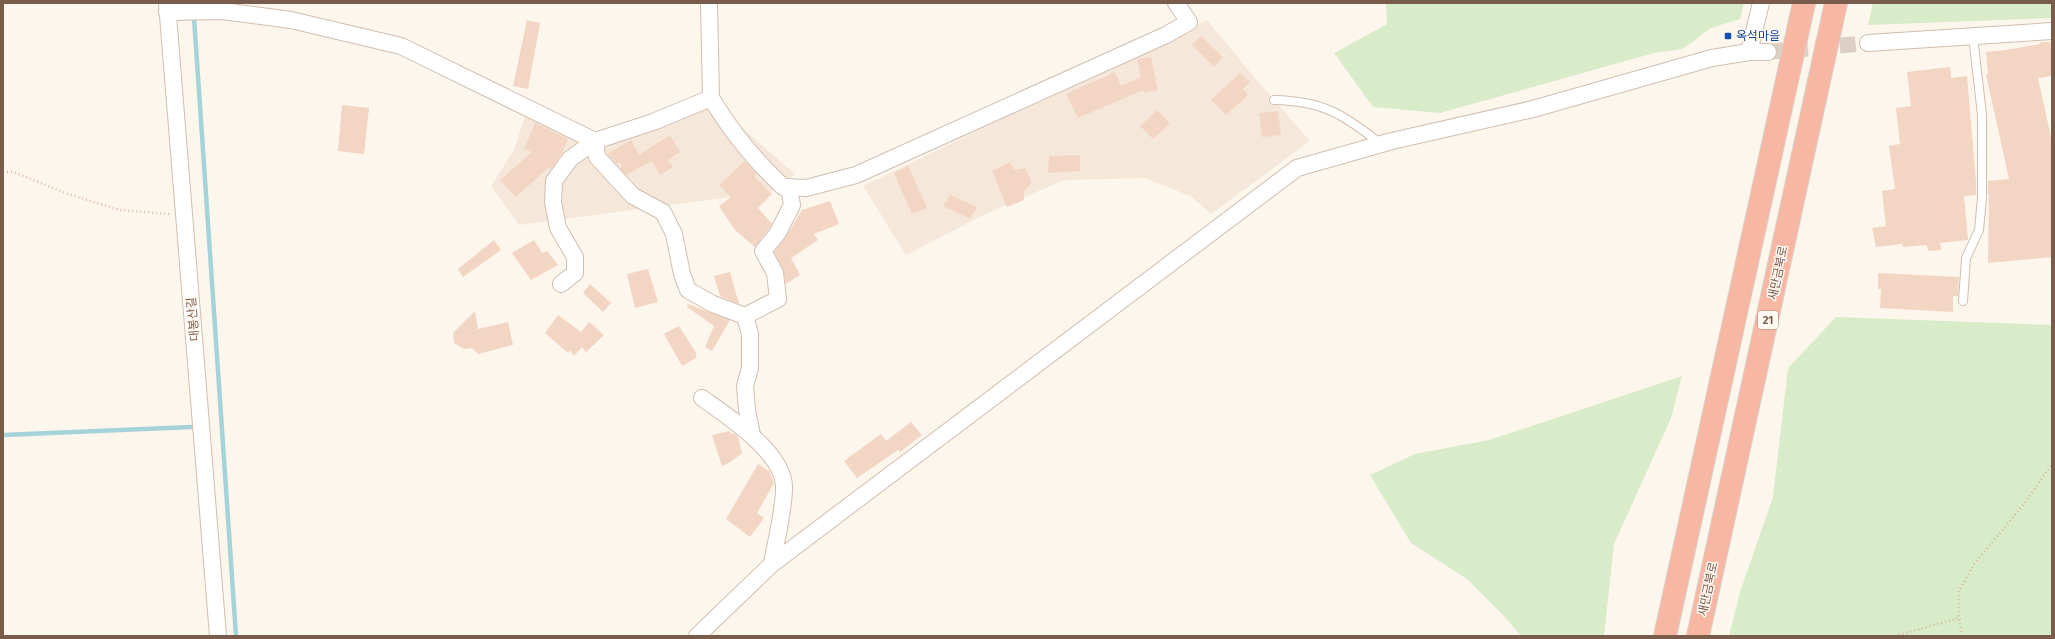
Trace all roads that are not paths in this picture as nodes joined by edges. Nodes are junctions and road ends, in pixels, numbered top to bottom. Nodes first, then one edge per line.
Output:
1 (709, 3) edge
2 (1176, 3) edge
3 (1761, 3) edge
4 (1804, 3) edge
5 (1838, 3) edge
6 (170, 9) edge
7 (2052, 31) edge
8 (1973, 36) junction
9 (1868, 43) tunnel mouth
10 (1749, 52) junction
11 (1768, 52) tunnel mouth
12 (711, 98) junction
13 (1274, 100) dead end
14 (595, 141) junction
15 (1380, 144) junction
16 (789, 187) junction
17 (561, 284) dead end
18 (1963, 301) dead end
19 (745, 316) junction
20 (702, 398) dead end
21 (752, 435) junction
22 (772, 564) junction
23 (218, 636) edge
24 (697, 636) edge
25 (1665, 636) edge
26 (1698, 636) edge

1 - 12 street
2 - 16 street
3 - 10 street
4 - 25 highway
5 - 26 highway, 새만금북로 / 21
6 - 14 street
6 - 23 street, 대봉산길
7 - 8 street
8 - 9 street
8 - 18 lane
10 - 11 street
10 - 15 street
12 - 14 street
12 - 16 street
13 - 15 lane
14 - 17 street
14 - 19 street
15 - 22 street
16 - 19 street
19 - 21 street
20 - 21 street
21 - 22 street
22 - 24 street

